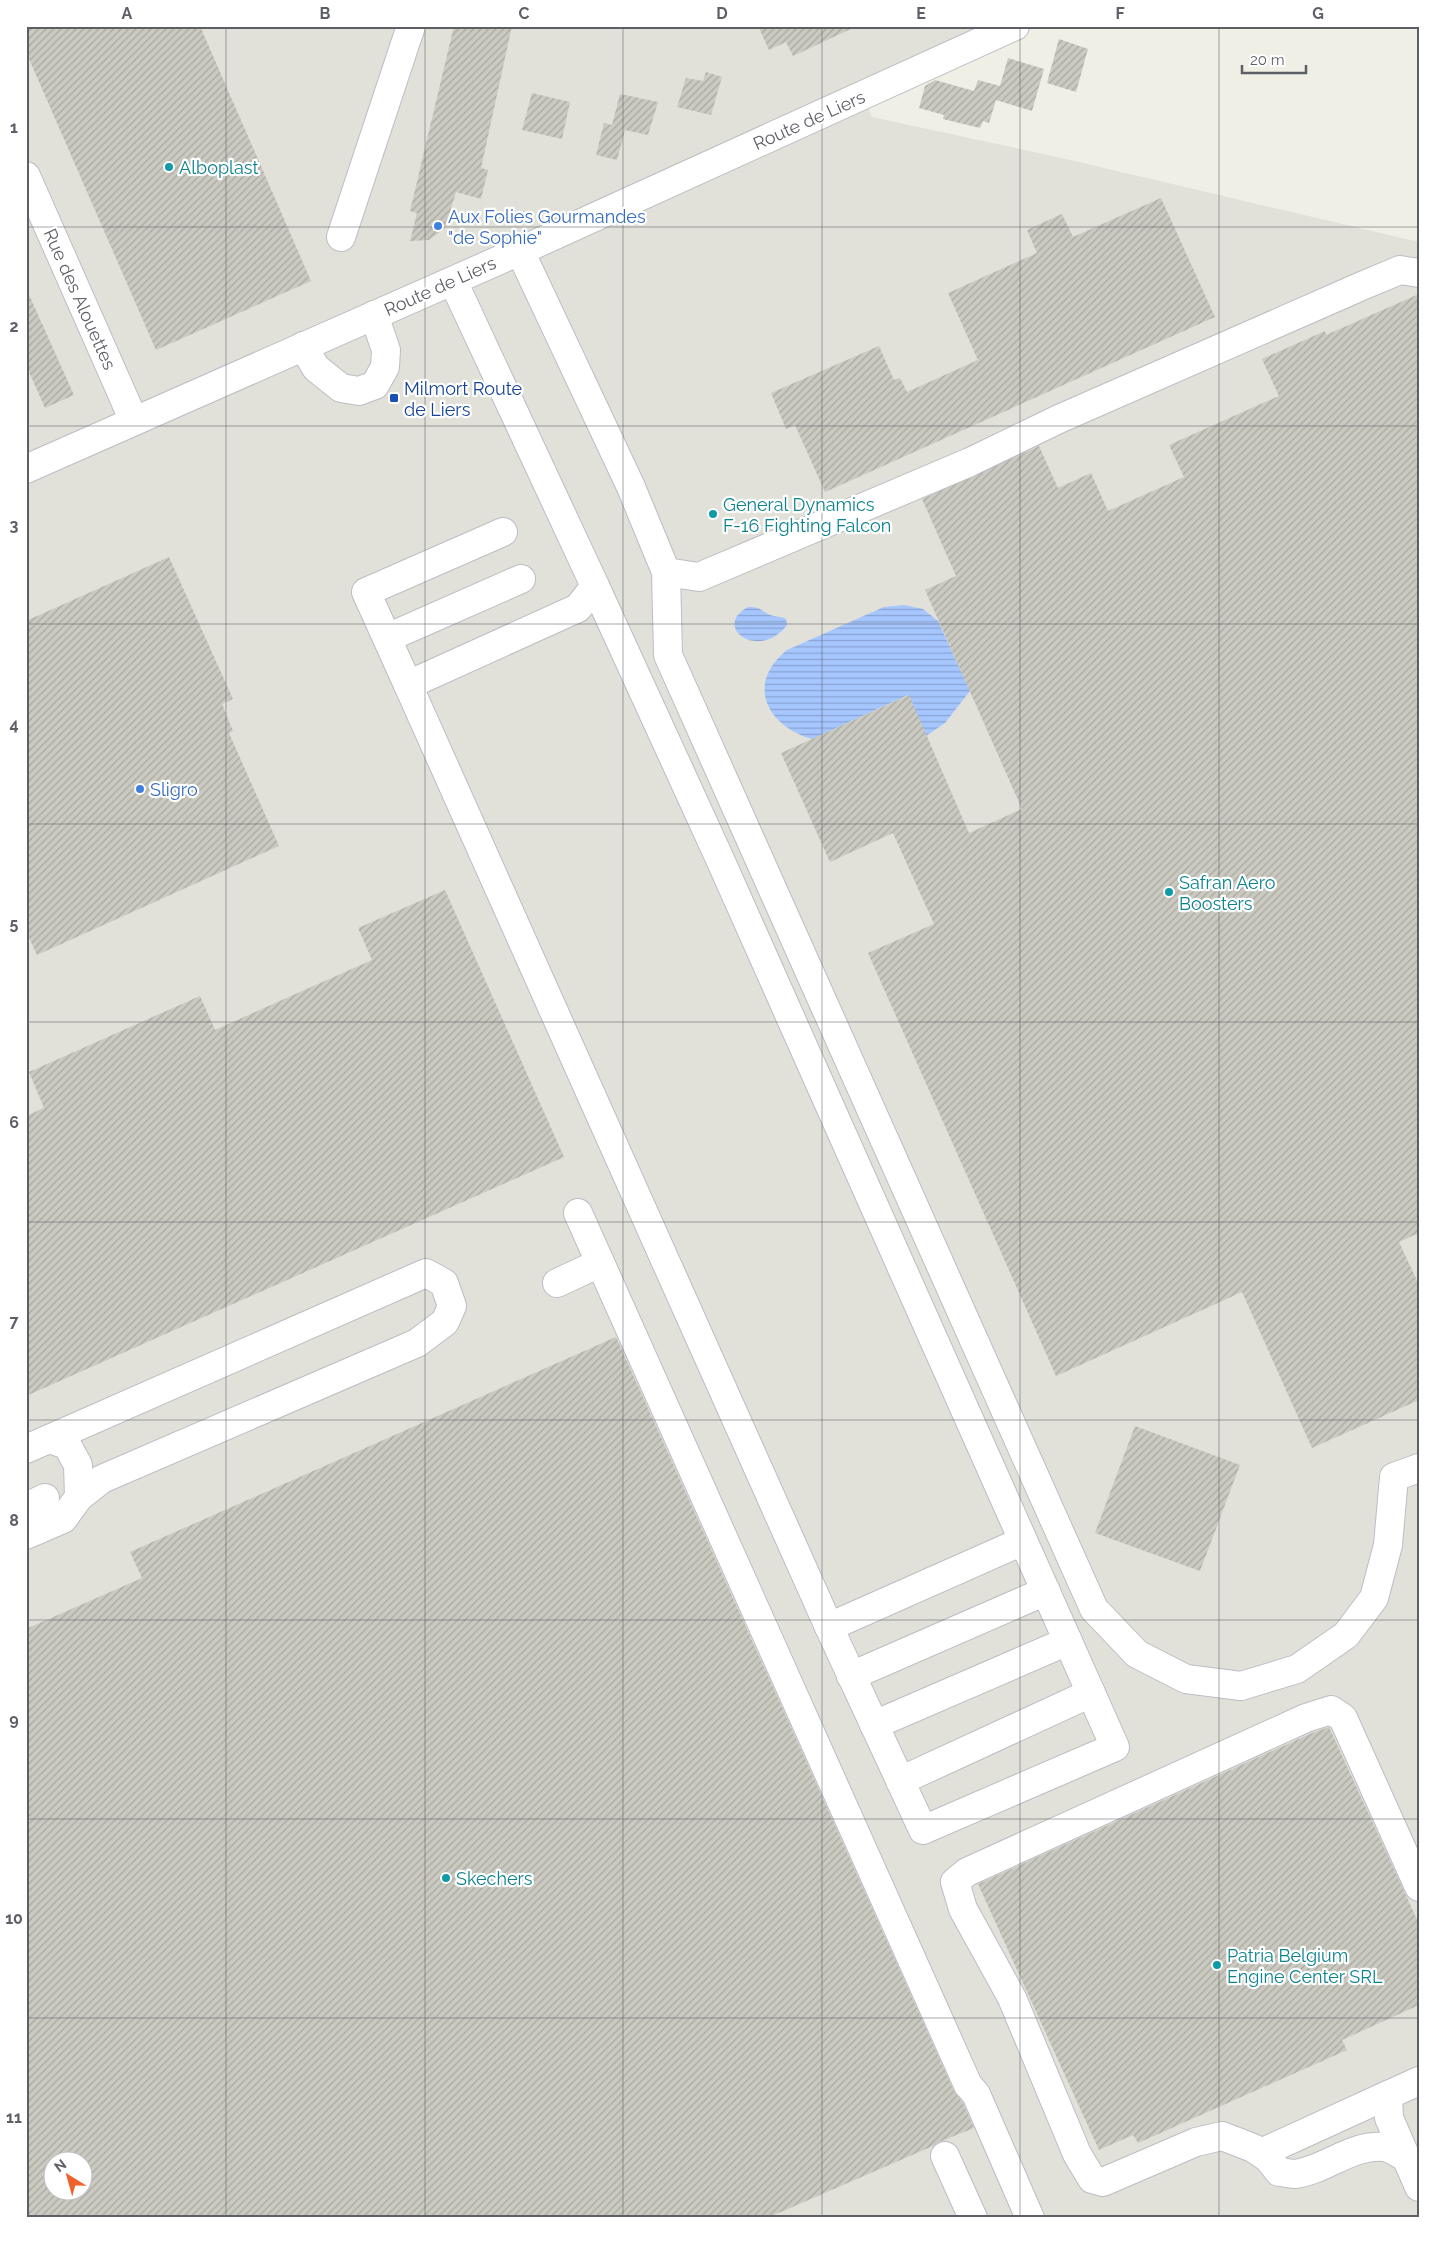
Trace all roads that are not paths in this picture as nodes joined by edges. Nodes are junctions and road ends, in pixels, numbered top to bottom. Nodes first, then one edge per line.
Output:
1 (411, 26) edge
2 (1015, 26) edge
3 (26, 176) edge
4 (341, 237) dead end
5 (520, 251) junction
6 (1419, 273) edge
7 (453, 281) junction
8 (374, 315) junction
9 (303, 346) junction
10 (134, 421) junction
11 (26, 469) edge
12 (503, 532) dead end
13 (666, 572) junction
14 (521, 578) dead end
15 (595, 586) junction
16 (387, 638) junction
17 (408, 685) junction
18 (578, 1213) dead end
19 (600, 1263) junction
20 (556, 1283) dead end
21 (38, 1444) edge
22 (1419, 1468) edge
23 (79, 1497) junction
24 (26, 1535) edge
25 (1024, 1541) junction
26 (1046, 1591) junction
27 (828, 1627) junction
28 (1068, 1641) junction
29 (851, 1676) junction
30 (1091, 1693) junction
31 (874, 1725) junction
32 (900, 1781) junction
33 (1419, 1887) edge
34 (1419, 2082) edge
35 (1388, 2095) junction
36 (1261, 2153) junction
37 (945, 2156) dead end
38 (1405, 2158) junction
39 (1419, 2187) edge
40 (973, 2218) edge
41 (1030, 2218) edge

1 - 4 street
2 - 5 street, Route de Liers
3 - 10 street, Rue des Alouettes
5 - 7 street, Route de Liers
5 - 13 street
6 - 13 street
7 - 8 street, Route de Liers
7 - 15 street
8 - 9 street, Route de Liers
8 - 9 street
9 - 10 street, Route de Liers
10 - 11 street, Route de Liers
12 - 16 street
13 - 22 street
14 - 16 street
15 - 17 street
15 - 25 street
16 - 17 street
17 - 27 street
18 - 19 street
19 - 20 street
19 - 41 street
21 - 23 street
21 - 23 street
23 - 24 street
25 - 26 street
25 - 27 street
26 - 28 street
26 - 29 street
27 - 29 street
28 - 30 street
28 - 31 street
29 - 31 street
30 - 32 street
30 - 32 street
31 - 32 street
33 - 36 street
34 - 35 street
35 - 36 street
35 - 38 street
36 - 38 street
37 - 40 street
38 - 39 street

